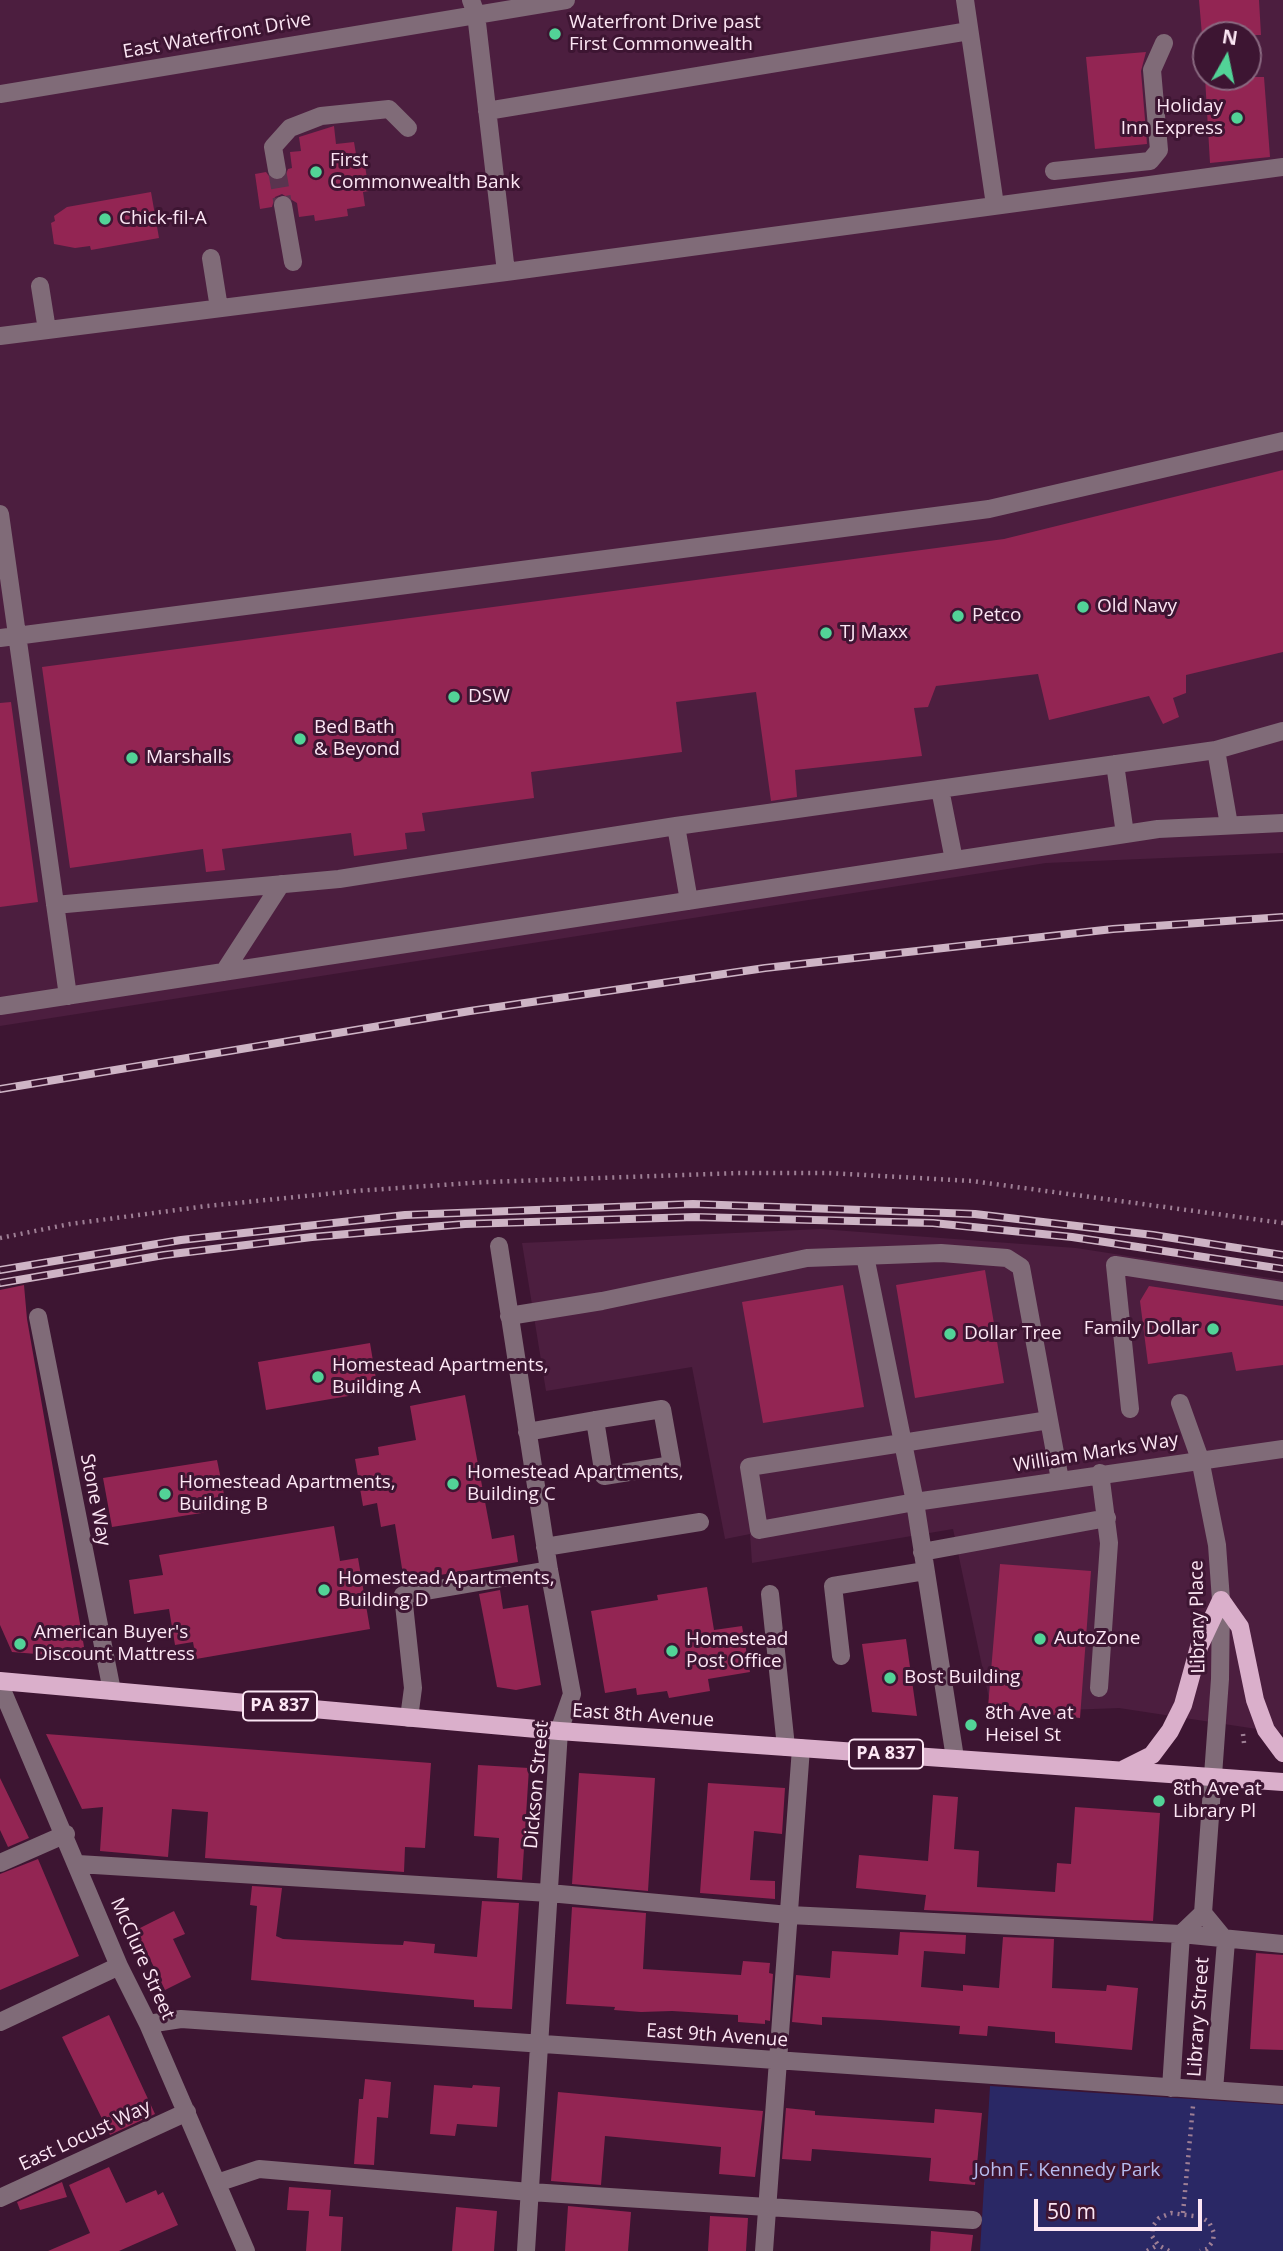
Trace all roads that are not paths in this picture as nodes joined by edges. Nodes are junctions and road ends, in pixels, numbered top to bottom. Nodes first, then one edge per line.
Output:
1 (566, 0) edge
2 (965, 0) edge
3 (473, 7) edge
4 (970, 31) junction
5 (1164, 43) dead end
6 (0, 94) edge
7 (487, 111) junction
8 (408, 128) dead end
9 (1283, 167) edge
10 (277, 170) tunnel mouth
11 (1054, 170) dead end
12 (283, 205) tunnel mouth
13 (995, 205) junction
14 (211, 258) dead end
15 (293, 262) dead end
16 (506, 272) junction
17 (40, 286) dead end
18 (219, 309) junction
19 (47, 330) junction
20 (0, 336) edge
21 (1283, 441) edge
22 (0, 514) edge
23 (8, 637) edge
24 (1283, 731) edge
25 (1216, 750) junction
26 (1115, 764) junction
27 (940, 789) junction
28 (1283, 823) edge
29 (1229, 825) junction
30 (676, 826) junction
31 (1125, 834) junction
32 (954, 860) junction
33 (281, 884) junction
34 (689, 901) junction
35 (55, 905) junction
36 (224, 972) junction
37 (68, 996) junction
38 (0, 1006) edge
39 (499, 1246) dead end
40 (865, 1256) junction
41 (1283, 1291) edge
42 (509, 1316) junction
43 (38, 1317) dead end
44 (1180, 1403) dead end
45 (1130, 1409) dead end
46 (594, 1420) junction
47 (1049, 1420) junction
48 (527, 1432) junction
49 (902, 1441) junction
50 (1283, 1449) edge
51 (1200, 1459) junction
52 (1100, 1474) junction
53 (1060, 1480) junction
54 (915, 1502) junction
55 (1107, 1518) junction
56 (700, 1522) dead end
57 (545, 1547) junction
58 (922, 1552) junction
59 (549, 1570) junction
60 (925, 1571) junction
61 (769, 1594) dead end
62 (1221, 1600) junction
63 (841, 1656) dead end
64 (0, 1683) edge
65 (1098, 1688) dead end
66 (112, 1691) junction
67 (410, 1718) junction
68 (559, 1731) junction
69 (794, 1747) junction
70 (1283, 1753) edge
71 (955, 1758) junction
72 (1121, 1770) junction
73 (1213, 1777) junction
74 (1283, 1782) edge
75 (66, 1834) junction
76 (0, 1863) edge
77 (78, 1864) junction
78 (549, 1893) junction
79 (1203, 1913) junction
80 (789, 1915) junction
81 (1181, 1934) junction
82 (1226, 1941) junction
83 (1283, 1944) edge
84 (119, 1966) junction
85 (0, 2022) edge
86 (148, 2024) junction
87 (538, 2044) junction
88 (778, 2061) junction
89 (1171, 2088) junction
90 (1214, 2090) junction
91 (1283, 2095) edge
92 (187, 2112) junction
93 (218, 2183) junction
94 (530, 2192) junction
95 (0, 2198) edge
96 (767, 2206) junction
97 (973, 2220) dead end
98 (246, 2251) edge
99 (526, 2251) edge
100 (764, 2251) edge

1 - 3 street, East Waterfront Drive
2 - 4 street
3 - 6 street, East Waterfront Drive
3 - 7 street
4 - 7 street
4 - 13 street
5 - 11 street
7 - 16 street
8 - 10 street
9 - 13 street
12 - 15 street
13 - 16 street
14 - 18 street
16 - 18 street
17 - 19 street
18 - 19 street
19 - 20 street
21 - 23 street
22 - 23 street
23 - 35 street
24 - 25 street
25 - 26 street
25 - 29 street
26 - 27 street
26 - 31 street
27 - 30 street
27 - 32 street
28 - 29 street
29 - 31 street
30 - 33 street
30 - 34 street
31 - 32 street
32 - 34 street
33 - 35 street
33 - 36 street
34 - 36 street
35 - 37 street
36 - 37 street
37 - 38 street
39 - 42 street, Dickson Street
40 - 42 street
40 - 47 street
40 - 49 street
41 - 45 street
42 - 48 street, Dickson Street
43 - 66 street, Stone Way
44 - 51 street, Library Place
46 - 46 street
46 - 48 street
47 - 49 street
47 - 53 street
48 - 57 street, Dickson Street
49 - 54 street
49 - 54 street, William Marks Way
50 - 51 street, William Marks Way
51 - 52 street, William Marks Way
51 - 62 street, Library Place
52 - 53 street, William Marks Way
52 - 55 street
53 - 54 street, William Marks Way
54 - 58 street
55 - 58 street
55 - 65 street
56 - 57 street
57 - 59 street, Dickson Street
58 - 60 street
59 - 67 street
59 - 68 street, Dickson Street
60 - 63 street
60 - 71 street
61 - 69 street
62 - 70 main road
62 - 72 main road
62 - 73 street, Library Place
64 - 66 main road, East 8th Avenue / PA 837
64 - 75 street, McClure Street
66 - 67 main road, East 8th Avenue / PA 837
67 - 68 main road, East 8th Avenue / PA 837
68 - 69 main road, East 8th Avenue / PA 837
68 - 78 street, Dickson Street
69 - 71 main road, East 8th Avenue / PA 837
69 - 80 street
71 - 72 main road, East 8th Avenue / PA 837
72 - 73 main road, East 8th Avenue / PA 837
73 - 74 main road, East 8th Avenue / PA 837
73 - 79 street
75 - 76 street
75 - 77 street, McClure Street
77 - 78 street
77 - 84 street, McClure Street
78 - 80 street
78 - 87 street, Dickson Street
79 - 81 street, Library Street
79 - 82 street, Library Street
80 - 81 street
80 - 88 street
81 - 82 street
81 - 89 street, Library Street
82 - 83 street
82 - 90 street, Library Street
84 - 85 street
84 - 86 street, McClure Street
86 - 87 street, East 9th Avenue
86 - 92 street, McClure Street
87 - 88 street, East 9th Avenue
87 - 94 street, Dickson Street
88 - 89 street, East 9th Avenue
88 - 96 street
89 - 90 street, East 9th Avenue
90 - 91 street, East 9th Avenue
92 - 93 street, McClure Street
92 - 95 street, East Locust Way
93 - 94 street
93 - 98 street, McClure Street
94 - 96 street
94 - 99 street, Dickson Street
96 - 97 street
96 - 100 street

